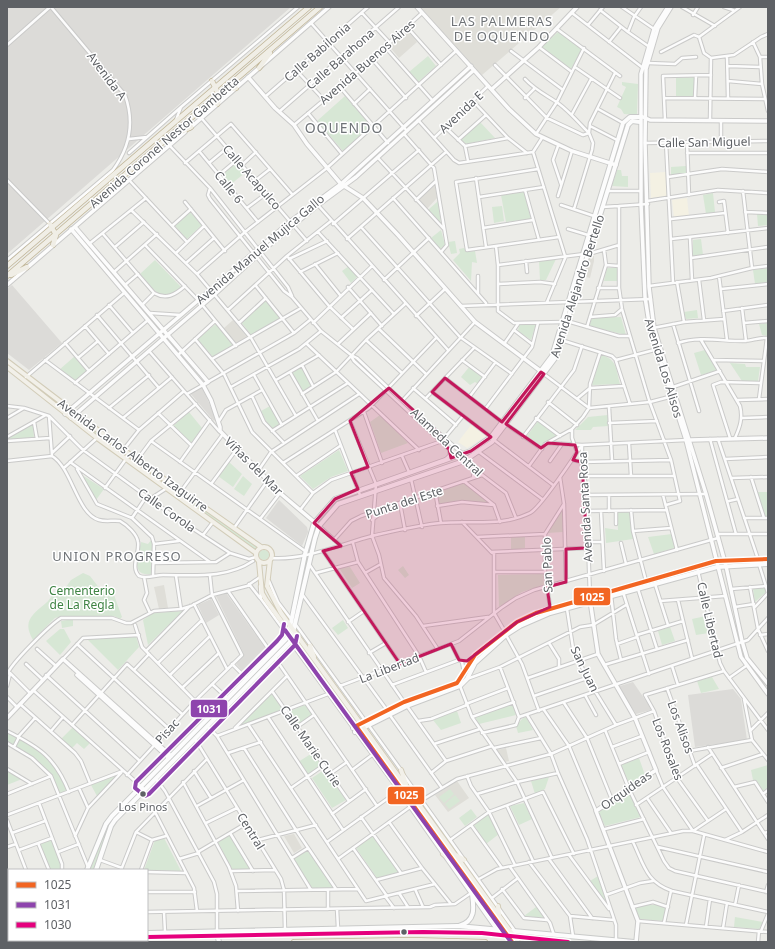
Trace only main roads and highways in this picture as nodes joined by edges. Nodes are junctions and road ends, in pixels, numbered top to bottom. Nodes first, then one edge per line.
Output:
1 (309, 7) edge
2 (320, 7) edge
3 (273, 48) junction
4 (259, 68) road end
5 (218, 84) junction
6 (214, 88) junction
7 (236, 88) road end
8 (224, 90) junction
9 (219, 94) junction
10 (217, 104) road end
11 (191, 127) road end
12 (168, 138) junction
13 (613, 164) junction
14 (51, 226) junction
15 (56, 235) junction
16 (53, 244) road end
17 (585, 253) junction
18 (7, 266) edge
19 (27, 267) road end
20 (7, 276) edge
21 (7, 361) edge
22 (8, 370) edge
23 (493, 438) junction
24 (261, 548) junction
25 (255, 557) junction
26 (271, 559) junction
27 (768, 559) edge
28 (259, 562) junction
29 (759, 562) junction
30 (768, 564) edge
31 (292, 625) junction
32 (506, 633) junction
33 (290, 634) junction
34 (310, 646) road end
35 (491, 646) junction
36 (273, 656) junction
37 (301, 656) road end
38 (316, 661) junction
39 (313, 666) junction
40 (445, 689) junction
41 (229, 701) junction
42 (388, 712) junction
43 (360, 726) junction
44 (401, 770) road end
45 (390, 771) junction
46 (409, 790) junction
47 (398, 791) road end
48 (425, 817) junction
49 (443, 854) road end
50 (455, 854) junction
51 (464, 860) road end
52 (456, 864) junction
53 (88, 869) edge
54 (96, 869) edge
55 (471, 893) road end
56 (498, 906) road end
57 (500, 917) junction
58 (498, 922) junction
59 (493, 925) road end
60 (458, 926) junction
61 (271, 930) junction
62 (410, 930) junction
63 (419, 930) junction
64 (504, 930) junction
65 (236, 931) junction
66 (148, 932) edge
67 (217, 933) junction
68 (244, 934) junction
69 (509, 934) junction
70 (260, 935) junction
71 (148, 937) edge
72 (513, 939) edge
73 (346, 941) edge
74 (356, 941) edge
75 (411, 941) edge
76 (420, 941) edge
77 (215, 942) edge
78 (220, 942) edge
79 (294, 942) edge
80 (485, 942) edge
81 (518, 942) edge
82 (568, 942) edge
83 (635, 942) edge

1 - 5 highway, Avenida Coronel Nestor Gambetta
2 - 3 highway, Avenida Coronel Nestor Gambetta
3 - 4 highway
3 - 8 highway, Avenida Coronel Nestor Gambetta
5 - 6 highway, Avenida Coronel Nestor Gambetta
5 - 6 highway
5 - 8 highway
6 - 9 highway
6 - 14 highway, Avenida Coronel Nestor Gambetta
7 - 8 highway
8 - 9 highway, Avenida Coronel Nestor Gambetta
9 - 10 highway
9 - 12 highway, Avenida Coronel Nestor Gambetta
11 - 12 highway
12 - 15 highway, Avenida Coronel Nestor Gambetta
13 - 13 main road, Avenida Alejandro Bertello
13 - 17 main road, Avenida Alejandro Bertello
13 - 17 main road, Avenida Alejandro Bertello
14 - 15 highway
14 - 18 highway, Avenida Coronel Nestor Gambetta
15 - 16 highway
15 - 20 highway, Avenida Coronel Nestor Gambetta
17 - 23 main road, Avenida Alejandro Bertello
19 - 20 highway
21 - 24 main road, Avenida Carlos Alberto Izaguirre
22 - 25 main road, Avenida Carlos Alberto Izaguirre
23 - 31 main road, Avenida Alejandro Bertello
23 - 31 main road, Avenida Alejandro Bertello
24 - 25 main road
24 - 26 main road
25 - 28 main road
26 - 28 main road
26 - 31 main road
27 - 29 main road
28 - 33 main road
29 - 30 main road
29 - 32 main road
29 - 32 main road
31 - 33 main road
32 - 35 main road
33 - 36 main road
33 - 36 main road
33 - 38 main road
33 - 39 main road
34 - 38 main road
35 - 40 main road
35 - 40 main road
36 - 41 main road
36 - 41 main road
37 - 39 main road
38 - 43 main road
39 - 43 main road
40 - 42 main road
40 - 42 main road
41 - 53 main road
41 - 54 main road
42 - 43 main road
43 - 45 main road
43 - 46 main road
44 - 46 main road
45 - 47 main road
45 - 48 main road
46 - 48 main road
48 - 50 main road
48 - 52 main road
49 - 52 main road
50 - 51 main road
50 - 57 main road
52 - 58 main road
55 - 60 main road
56 - 57 main road
57 - 69 main road
58 - 59 main road
58 - 64 main road
60 - 63 main road
60 - 64 main road
61 - 62 main road
61 - 65 main road
61 - 70 highway
62 - 63 highway
62 - 70 highway
62 - 75 main road
63 - 69 highway
63 - 76 main road
64 - 69 main road
65 - 67 main road
65 - 68 highway
66 - 67 main road
67 - 68 highway
67 - 71 highway
67 - 77 main road
67 - 78 main road
68 - 70 highway
69 - 72 highway
69 - 83 main road
72 - 81 main road
72 - 82 highway
73 - 74 highway
73 - 79 highway
74 - 75 highway
75 - 76 highway
76 - 80 highway

